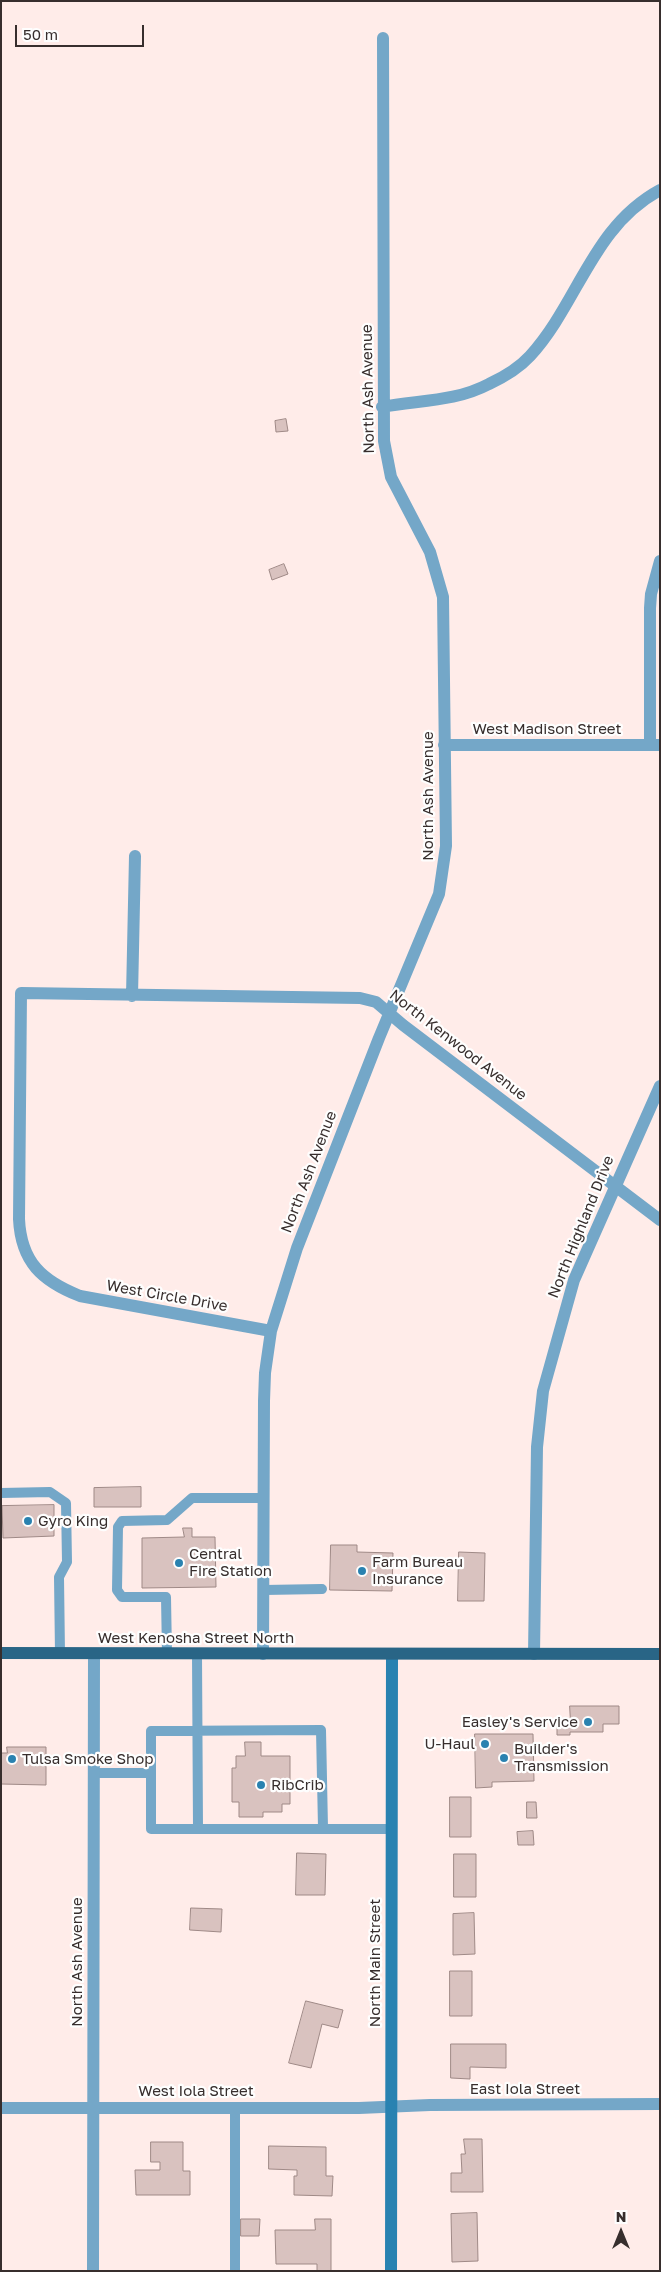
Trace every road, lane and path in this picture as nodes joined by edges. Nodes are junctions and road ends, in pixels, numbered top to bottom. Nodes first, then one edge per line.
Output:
1 (383, 38) dead end
2 (660, 190) edge
3 (382, 407) junction
4 (660, 561) edge
5 (444, 745) junction
6 (655, 745) edge
7 (135, 856) dead end
8 (21, 992) joint
9 (132, 996) junction
10 (390, 1012) junction
11 (660, 1086) edge
12 (615, 1185) junction
13 (660, 1220) edge
14 (271, 1331) junction
15 (1, 1493) edge
16 (263, 1498) junction
17 (322, 1589) dead end
18 (264, 1590) junction
19 (1, 1653) edge
20 (60, 1654) junction
21 (94, 1654) junction
22 (167, 1654) junction
23 (197, 1654) junction
24 (263, 1654) junction
25 (392, 1654) junction
26 (534, 1654) junction
27 (660, 1654) edge
28 (197, 1731) junction
29 (94, 1773) junction
30 (151, 1773) junction
31 (323, 1828) junction
32 (198, 1829) junction
33 (391, 1829) junction
34 (660, 2104) edge
35 (93, 2107) junction
36 (391, 2107) junction
37 (1, 2108) edge
38 (235, 2108) junction
39 (93, 2271) edge
40 (235, 2271) edge
41 (391, 2271) edge

1 - 3 street, North Ash Avenue
2 - 3 street
3 - 5 street, North Ash Avenue
4 - 6 street
5 - 6 street, West Madison Street
5 - 10 street, North Ash Avenue
7 - 9 street
8 - 9 street, North Kenwood Avenue
8 - 14 street, West Circle Drive
9 - 10 street, North Kenwood Avenue
10 - 12 street, North Kenwood Avenue
10 - 14 street, North Ash Avenue
11 - 12 street, North Highland Drive
12 - 13 street, North Kenwood Avenue
12 - 26 street, North Highland Drive
14 - 16 street, North Ash Avenue
15 - 20 lane
16 - 18 street, North Ash Avenue
16 - 22 lane
17 - 18 lane
18 - 24 street, North Ash Avenue
19 - 20 main road, West Kenosha Street North
20 - 21 main road, West Kenosha Street North
21 - 22 main road, West Kenosha Street North
21 - 29 street, North Ash Avenue
22 - 23 main road, West Kenosha Street North
23 - 24 main road, West Kenosha Street North
23 - 28 lane
24 - 25 main road, West Kenosha Street North
25 - 26 main road, West Kenosha Street North
25 - 33 main road, North Main Street
26 - 27 main road, West Kenosha Street North
28 - 30 lane
28 - 31 lane
28 - 32 lane
29 - 30 lane
29 - 35 street, North Ash Avenue
30 - 32 lane
31 - 32 lane
31 - 33 lane
33 - 36 main road, North Main Street
34 - 36 street, East Iola Street
35 - 37 street, West Iola Street
35 - 38 street, West Iola Street
35 - 39 street, North Ash Avenue
36 - 38 street, West Iola Street
36 - 41 main road, North Main Street
38 - 40 lane

